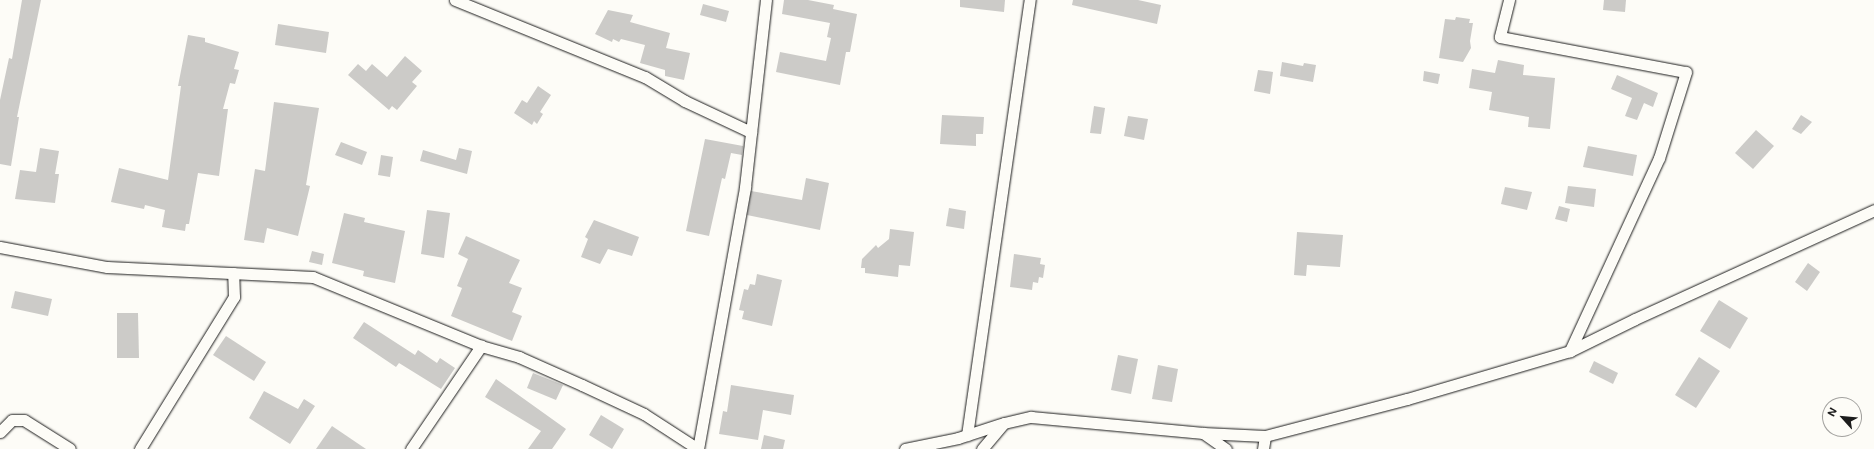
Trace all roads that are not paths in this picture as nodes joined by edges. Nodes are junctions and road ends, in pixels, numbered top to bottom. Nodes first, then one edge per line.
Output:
1 (455, 0) edge
2 (766, 0) edge
3 (1030, 0) edge
4 (1508, 0) edge
5 (752, 132) junction
6 (1874, 210) edge
7 (0, 247) edge
8 (233, 273) junction
9 (481, 346) junction
10 (1570, 351) junction
11 (1004, 423) junction
12 (0, 432) edge
13 (1203, 433) junction
14 (967, 435) junction
15 (1265, 436) junction
16 (70, 449) edge
17 (140, 449) edge
18 (411, 449) edge
19 (698, 449) edge
20 (905, 449) edge
21 (982, 449) edge
22 (1226, 449) edge
23 (1263, 449) edge

1 - 5 street
2 - 5 street
3 - 14 street
4 - 10 street
5 - 19 street
6 - 10 street
7 - 8 street
8 - 9 street
8 - 17 street
9 - 18 street
9 - 19 street
10 - 15 street
11 - 13 street
11 - 14 street
11 - 21 street
12 - 16 street
13 - 15 street
13 - 22 street
14 - 20 street
15 - 23 street

